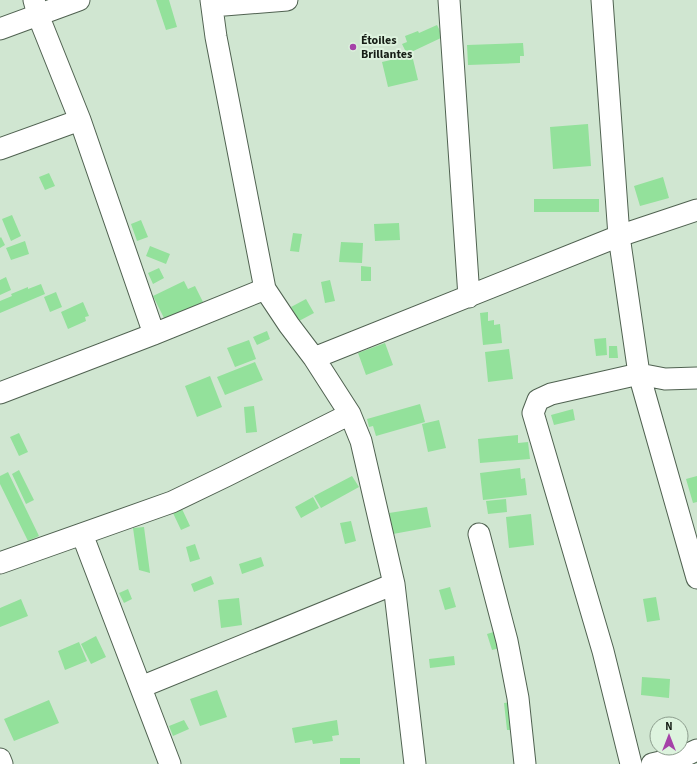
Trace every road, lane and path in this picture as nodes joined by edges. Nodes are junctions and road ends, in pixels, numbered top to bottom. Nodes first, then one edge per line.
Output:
1 (79, 0) edge
2 (287, 0) edge
3 (449, 0) edge
4 (602, 0) edge
5 (211, 3) edge
6 (36, 7) edge
7 (0, 29) edge
8 (80, 120) junction
9 (0, 149) edge
10 (697, 210) edge
11 (619, 236) junction
12 (265, 289) junction
13 (469, 297) junction
14 (154, 334) junction
15 (314, 358) junction
16 (639, 374) junction
17 (697, 378) edge
18 (0, 393) edge
19 (350, 414) junction
20 (82, 534) junction
21 (479, 534) dead end
22 (0, 563) edge
23 (697, 578) edge
24 (394, 584) junction
25 (141, 687) junction
26 (697, 750) edge
27 (0, 759) edge
28 (2, 764) edge
29 (170, 764) edge
30 (415, 764) edge
31 (525, 764) edge
32 (631, 764) edge
33 (652, 764) edge

1 - 6 street
2 - 5 street
3 - 13 street
4 - 11 street
5 - 12 street
6 - 7 street
6 - 8 street
8 - 9 street
8 - 14 street
10 - 11 street
11 - 13 street
11 - 16 street
12 - 14 street
12 - 15 street
13 - 15 street
14 - 18 street
15 - 19 street
16 - 17 street
16 - 23 street
16 - 32 street
19 - 20 street
19 - 24 street
20 - 22 street
20 - 25 street
21 - 31 street
24 - 25 street
24 - 30 street
25 - 29 street
26 - 33 street
27 - 28 street

